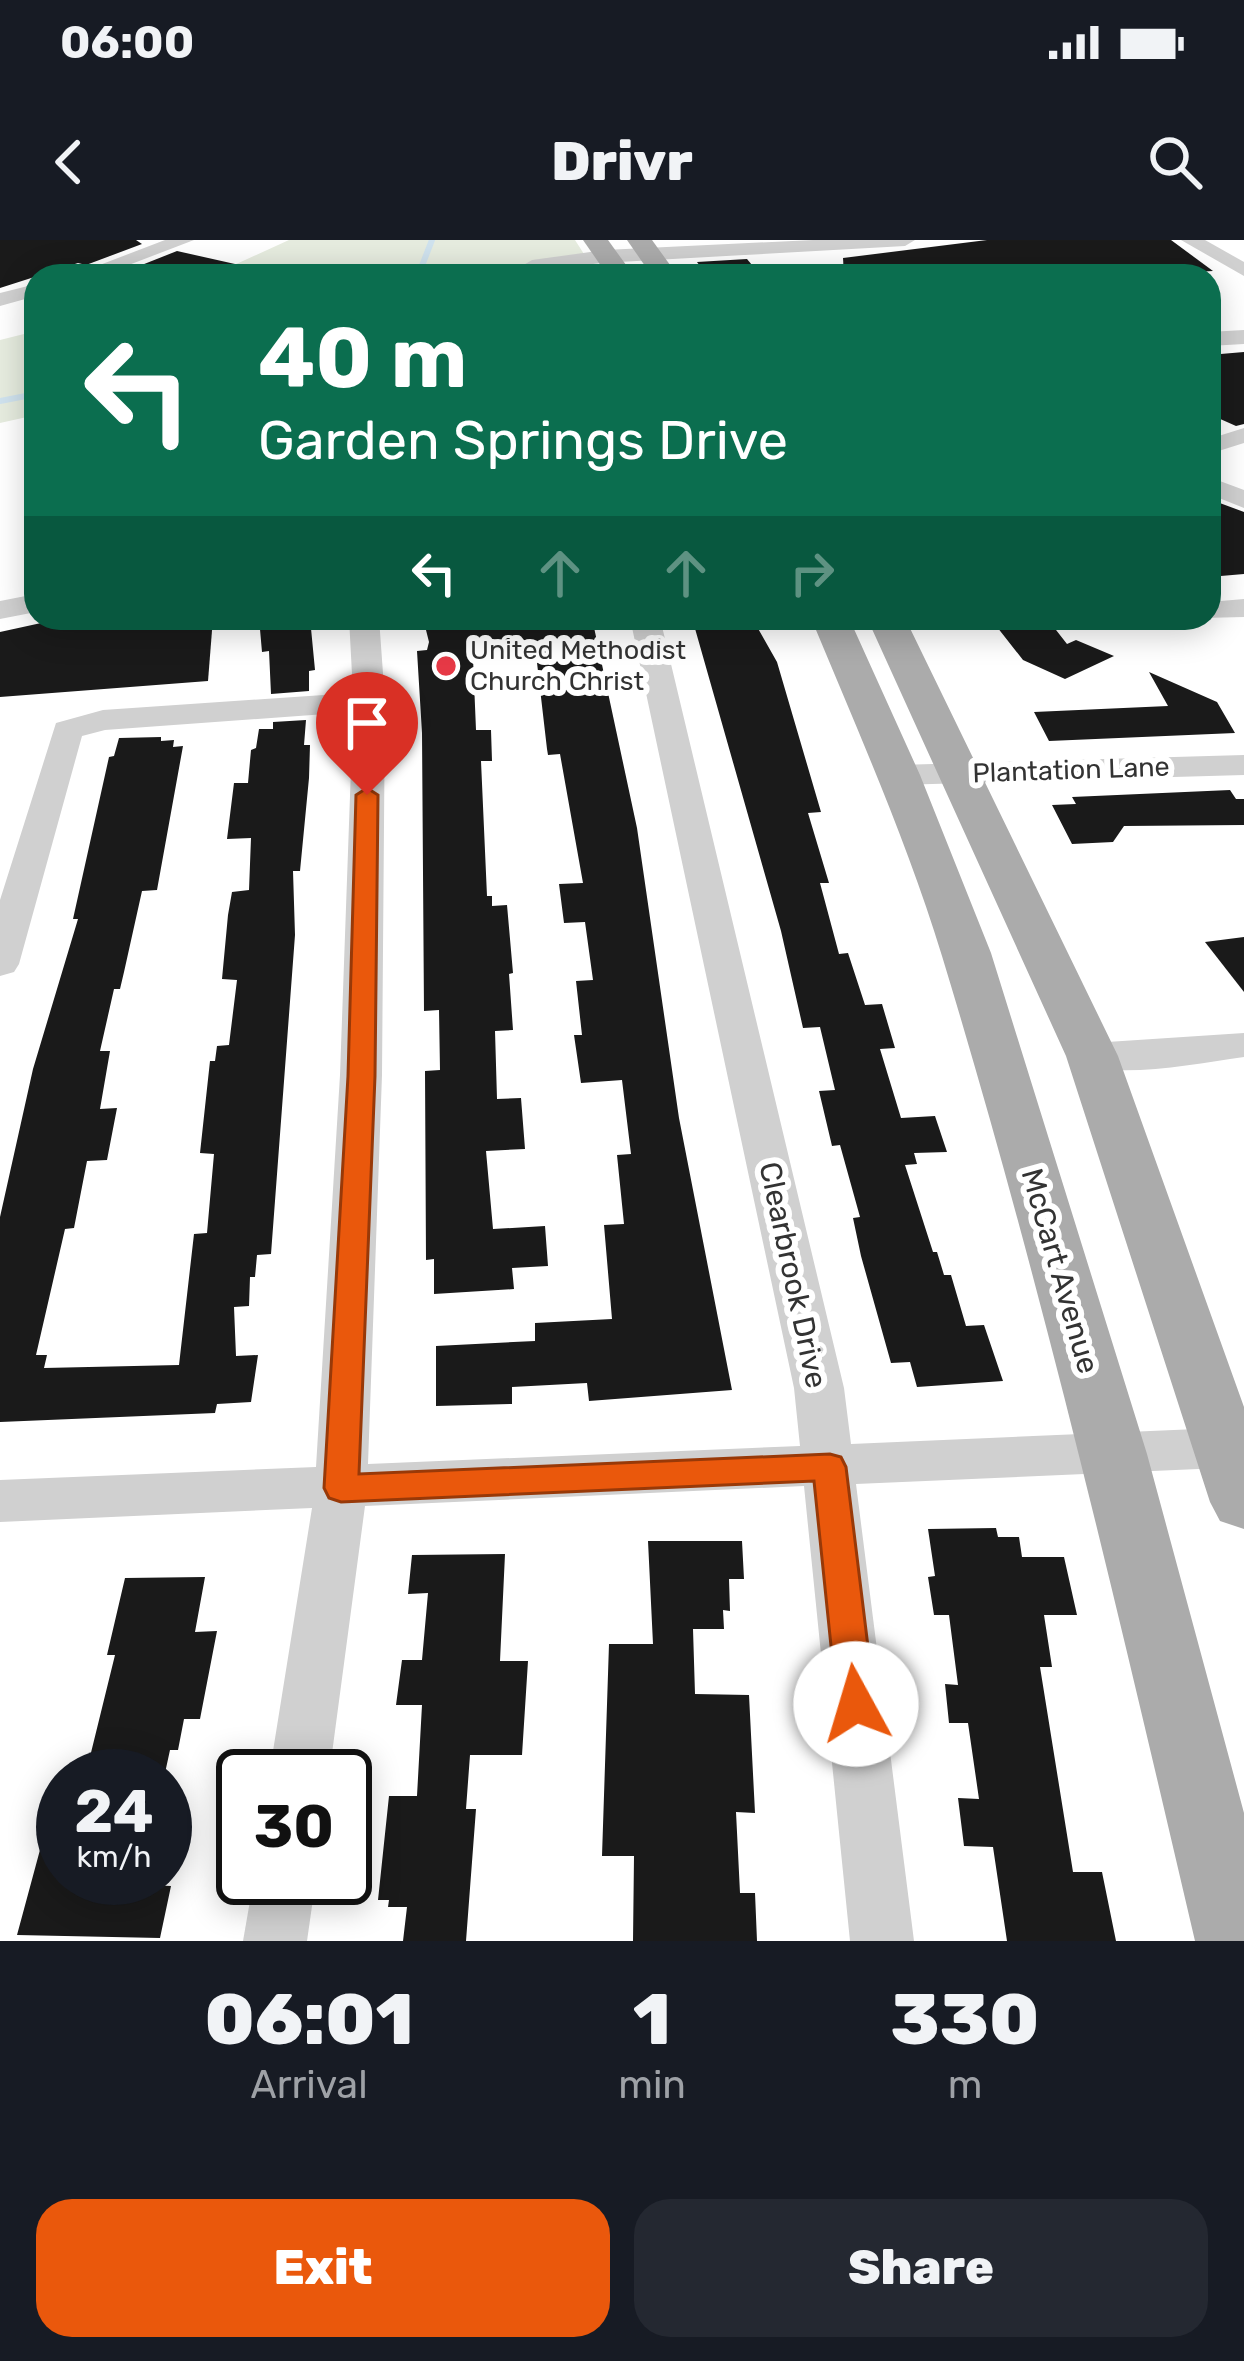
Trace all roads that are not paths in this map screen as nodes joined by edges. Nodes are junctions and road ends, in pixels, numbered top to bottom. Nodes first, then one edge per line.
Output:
1 (184, 240) edge
2 (905, 240) edge
3 (1191, 240) edge
4 (770, 244) edge
5 (607, 258) edge
6 (651, 258) edge
7 (115, 264) edge
8 (538, 264) edge
9 (1244, 274) edge
10 (365, 630) edge
11 (648, 630) edge
12 (835, 630) edge
13 (892, 630) edge
14 (369, 701) junction
15 (1244, 765) edge
16 (960, 773) junction
17 (898, 776) junction
18 (3, 941) edge
19 (1244, 1045) edge
20 (1092, 1056) junction
21 (1114, 1454) junction
22 (1238, 1466) edge
23 (830, 1467) junction
24 (341, 1488) junction
25 (0, 1501) edge
26 (303, 1749) edge
27 (281, 1905) edge
28 (275, 1941) edge
29 (882, 1941) edge
30 (1237, 1941) edge

1 - 7 street
2 - 4 street
3 - 9 street
4 - 6 street
5 - 6 street
5 - 8 street
10 - 14 street
11 - 23 street, Clearbrook Drive
12 - 17 main road, McCart Avenue
13 - 16 main road
14 - 18 street
14 - 24 street
15 - 16 street, Plantation Lane
16 - 17 street, Plantation Lane
16 - 20 main road
17 - 21 main road, McCart Avenue
19 - 20 street
20 - 22 main road
21 - 22 street
21 - 23 street
21 - 30 main road, McCart Avenue
23 - 24 street
23 - 29 street, Clearbrook Drive
24 - 25 street
24 - 26 street
27 - 28 street

